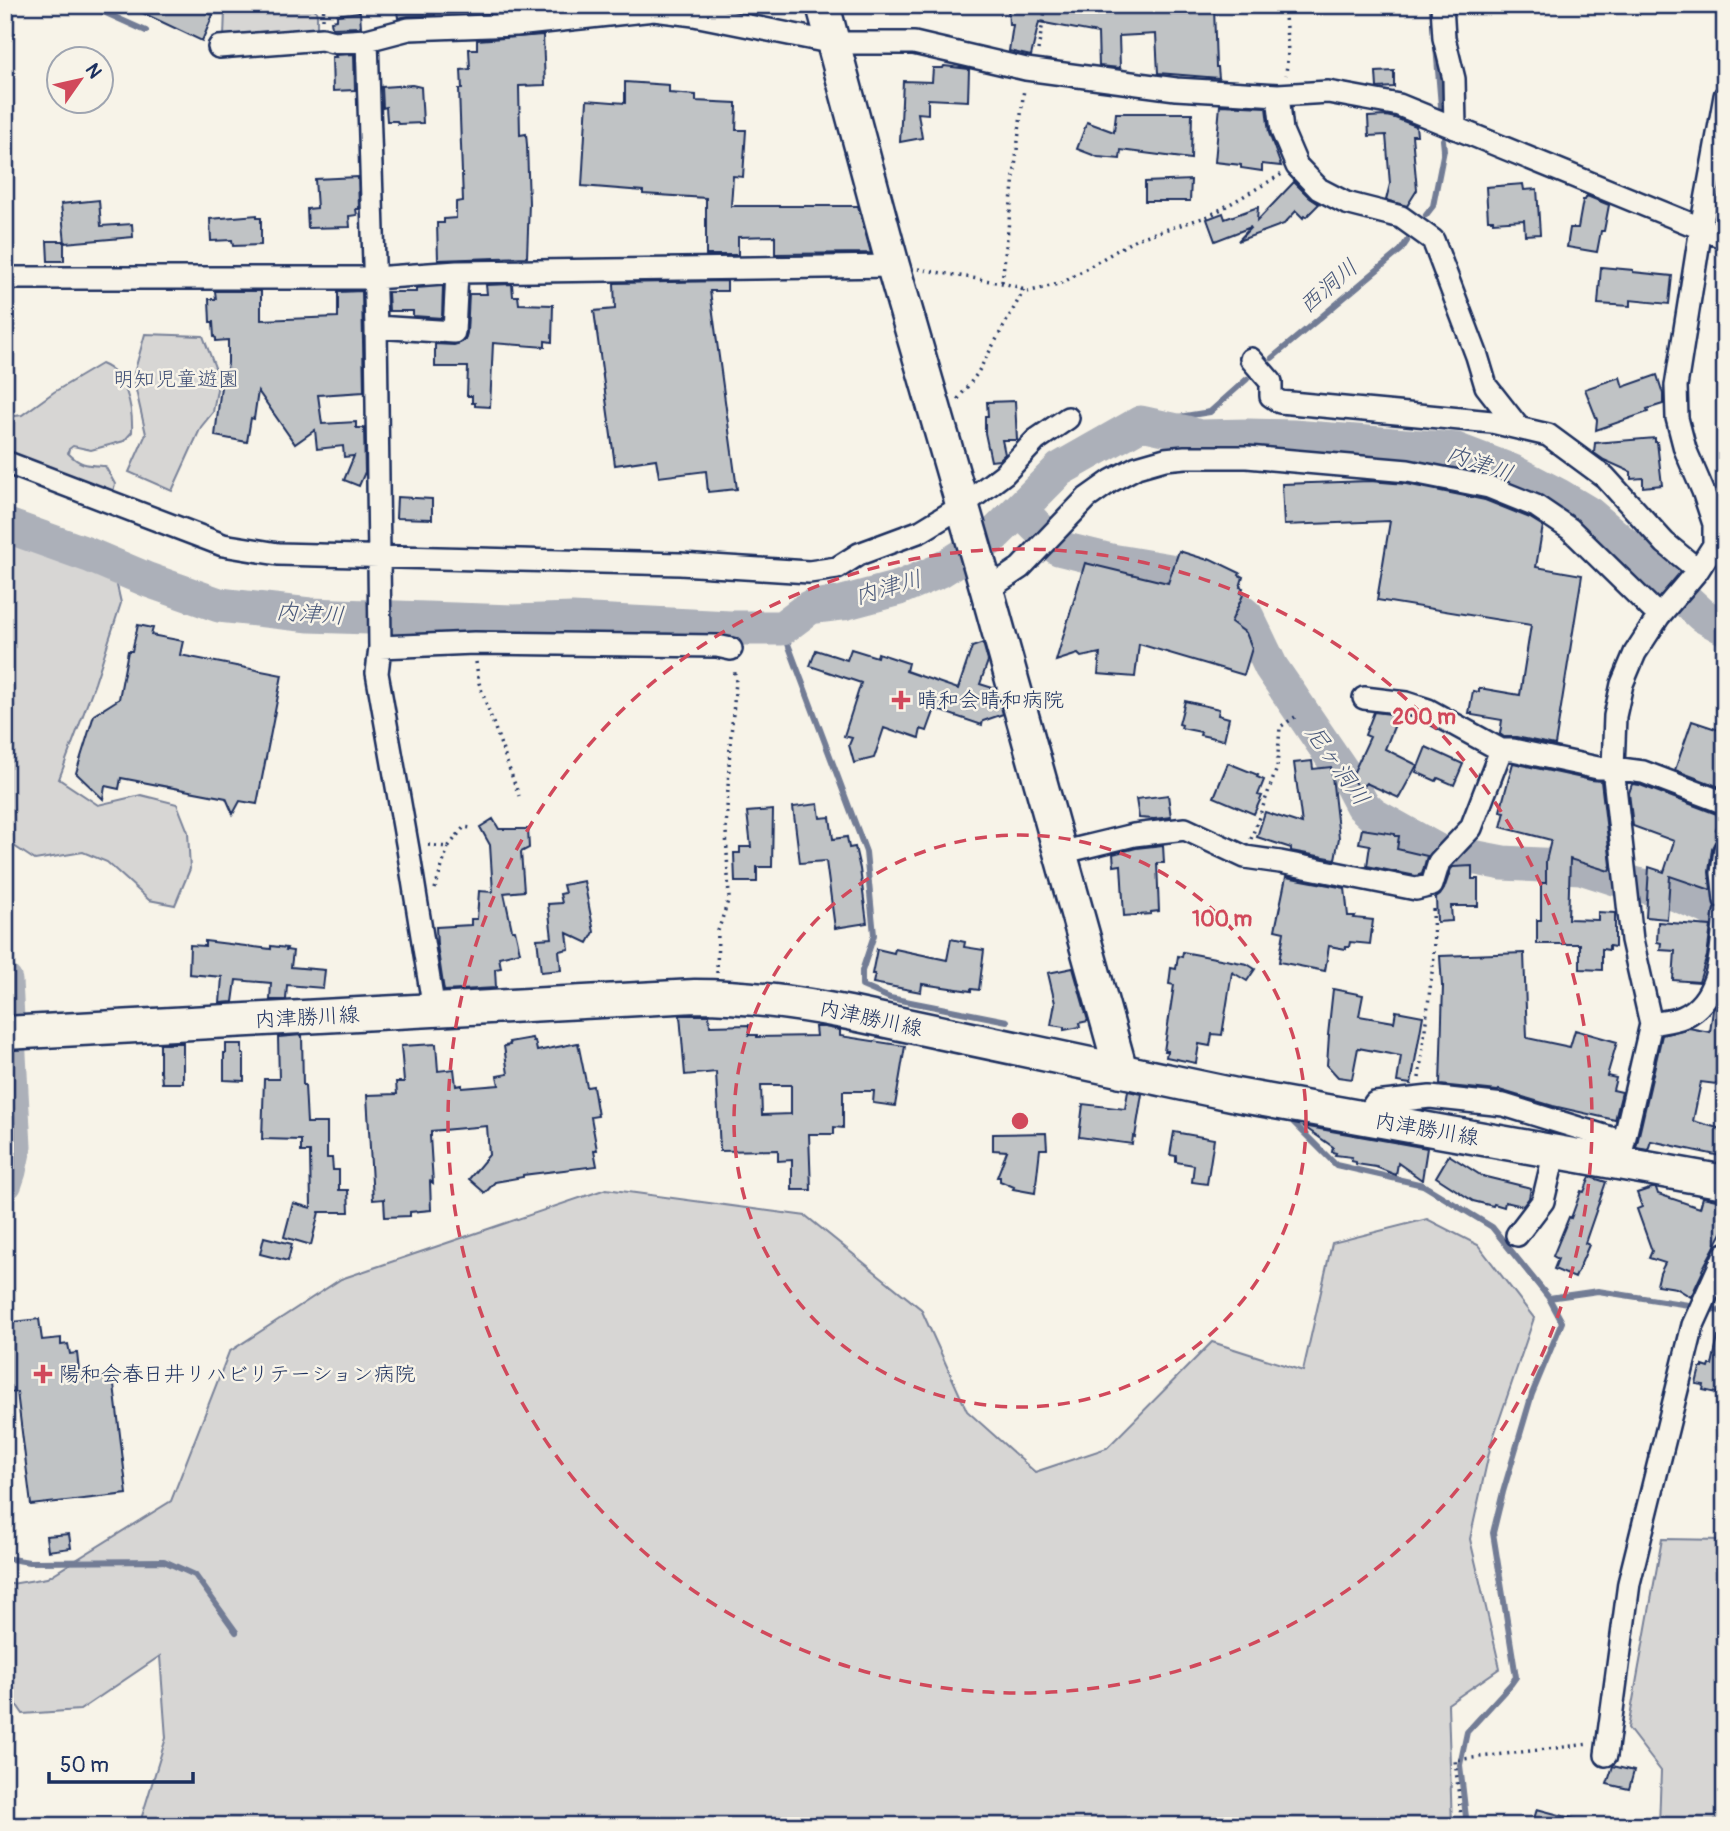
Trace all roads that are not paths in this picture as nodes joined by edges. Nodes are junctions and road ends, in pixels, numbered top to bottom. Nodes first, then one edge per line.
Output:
1 (823, 5) edge
2 (1442, 5) edge
3 (367, 40) junction
4 (834, 43) junction
5 (219, 47) dead end
6 (1281, 95) junction
7 (1725, 96) edge
8 (1455, 128) junction
9 (1701, 228) junction
10 (1725, 238) edge
11 (894, 269) junction
12 (457, 272) junction
13 (5, 278) edge
14 (374, 278) junction
15 (376, 327) junction
16 (1251, 359) dead end
17 (1068, 418) dead end
18 (1519, 428) junction
19 (5, 462) edge
20 (962, 506) junction
21 (380, 558) junction
22 (1698, 570) junction
23 (986, 590) junction
24 (1659, 616) junction
25 (380, 647) junction
26 (731, 649) road end
27 (1364, 698) dead end
28 (1501, 751) junction
29 (1613, 768) junction
30 (1725, 803) edge
31 (1725, 849) edge
32 (1060, 853) junction
33 (1725, 900) edge
34 (1725, 914) edge
35 (434, 1010) junction
36 (1651, 1024) junction
37 (5, 1033) edge
38 (1121, 1071) junction
39 (1365, 1118) junction
40 (1555, 1151) junction
41 (1622, 1152) junction
42 (1725, 1182) edge
43 (1517, 1235) dead end
44 (1725, 1254) edge
45 (1607, 1748) road end

1 - 4 main road
2 - 8 street
3 - 4 street
3 - 5 street
3 - 14 street
4 - 6 street
4 - 11 main road
6 - 8 street
6 - 18 street
7 - 9 street
8 - 9 street
9 - 10 street
9 - 22 street
11 - 12 street
11 - 20 main road
12 - 14 street
12 - 15 street
13 - 14 street
14 - 15 street
15 - 21 street
16 - 18 street
17 - 20 street
18 - 22 street
19 - 21 street
20 - 21 street
20 - 23 main road
21 - 25 street
22 - 24 street
23 - 24 street
23 - 32 main road
24 - 29 street
25 - 26 street
25 - 35 street
27 - 28 street
28 - 29 street
28 - 32 street
29 - 30 street
29 - 36 street
31 - 33 street
32 - 38 main road
34 - 36 street
35 - 37 main road, 内津勝川線
35 - 38 main road, 内津勝川線
36 - 41 street
38 - 39 main road, 内津勝川線
39 - 40 main road, 内津勝川線
39 - 41 street
40 - 41 main road, 内津勝川線
40 - 43 street
41 - 42 main road, 内津勝川線
44 - 45 street

